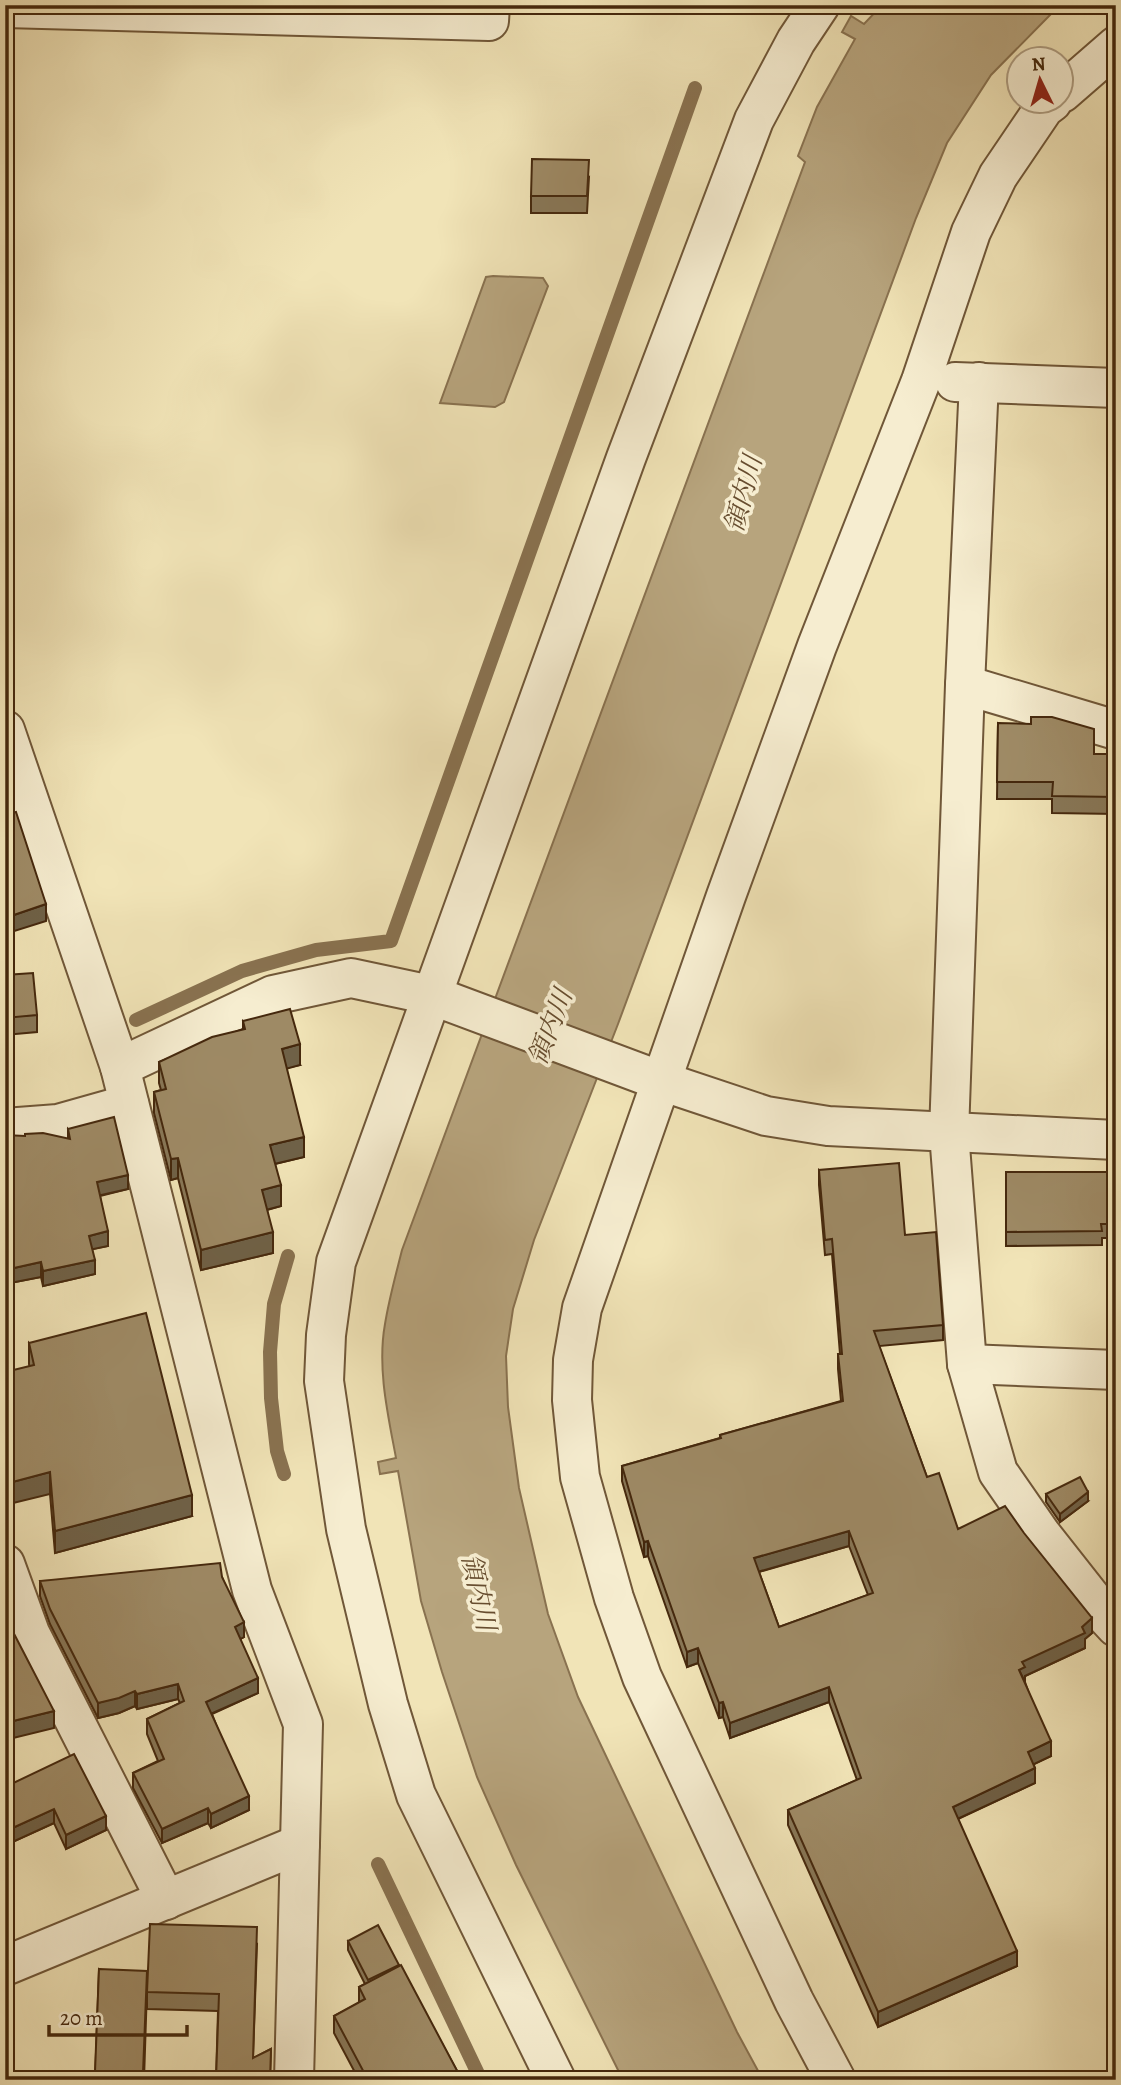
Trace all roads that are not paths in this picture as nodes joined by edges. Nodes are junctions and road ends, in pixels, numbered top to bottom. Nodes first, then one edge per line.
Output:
1 (490, 5) edge
2 (820, 5) edge
3 (5, 8) edge
4 (1116, 46) edge
5 (1076, 81) edge
6 (1039, 116) edge
7 (921, 382) junction
8 (979, 382) junction
9 (1116, 388) edge
10 (965, 685) junction
11 (5, 730) edge
12 (1116, 730) edge
13 (438, 998) junction
14 (120, 1067) junction
15 (657, 1079) junction
16 (129, 1104) junction
17 (5, 1128) edge
18 (949, 1133) junction
19 (1116, 1140) edge
20 (967, 1364) junction
21 (1116, 1370) edge
22 (5, 1564) edge
23 (1116, 1627) edge
24 (300, 1844) junction
25 (166, 1900) junction
26 (5, 1966) edge
27 (294, 2080) edge
28 (556, 2080) edge
29 (836, 2080) edge

1 - 3 street
2 - 13 street
4 - 5 street
6 - 7 street
7 - 8 street
7 - 15 street
8 - 9 street
8 - 10 street
10 - 12 street
10 - 18 street
11 - 14 street
13 - 14 street
13 - 15 street
13 - 28 street
14 - 16 street
15 - 18 street
15 - 29 street
16 - 17 street
16 - 24 street
18 - 19 street
18 - 20 street
20 - 21 street
20 - 23 street
22 - 25 street
24 - 25 street
24 - 27 street
25 - 26 street

